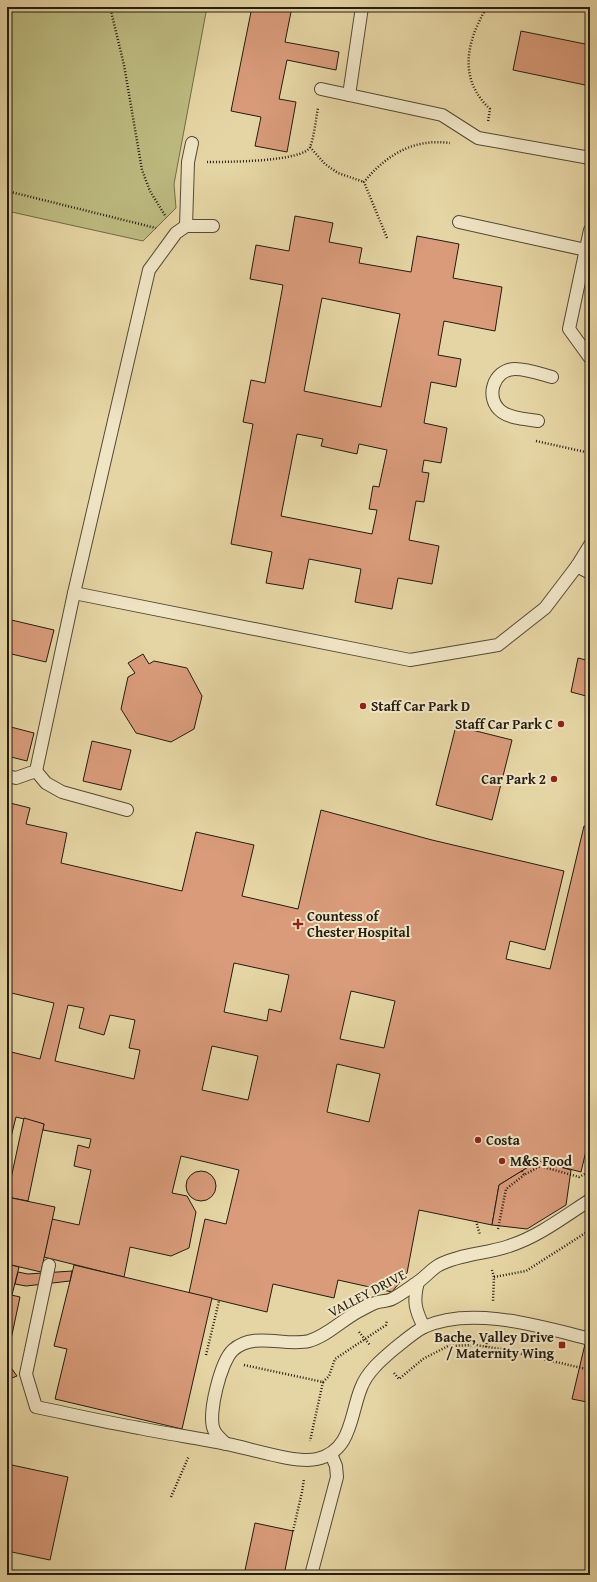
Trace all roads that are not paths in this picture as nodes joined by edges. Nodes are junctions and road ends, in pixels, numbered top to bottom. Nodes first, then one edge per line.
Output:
1 (362, 7) edge
2 (321, 89) road end
3 (349, 95) junction
4 (192, 143) dead end
5 (590, 158) edge
6 (459, 222) dead end
7 (213, 226) dead end
8 (181, 229) junction
9 (590, 230) edge
10 (586, 250) junction
11 (590, 358) edge
12 (552, 377) dead end
13 (538, 421) dead end
14 (590, 544) edge
15 (578, 566) junction
16 (590, 573) edge
17 (74, 593) junction
18 (36, 771) junction
19 (7, 776) edge
20 (127, 810) dead end
21 (590, 1200) edge
22 (49, 1265) dead end
23 (418, 1282) junction
24 (424, 1327) junction
25 (590, 1339) edge
26 (226, 1444) junction
27 (331, 1454) junction
28 (311, 1575) edge

1 - 3 lane
2 - 3 lane
3 - 5 lane
4 - 8 lane
6 - 10 lane
7 - 8 lane
8 - 17 lane
9 - 10 lane
10 - 11 lane
12 - 13 lane
14 - 15 lane
15 - 16 lane
15 - 17 lane
17 - 18 lane
18 - 19 lane
18 - 20 lane
21 - 23 lane, VALLEY DRIVE
22 - 26 lane
23 - 24 lane
23 - 26 lane, VALLEY DRIVE
24 - 25 lane
24 - 27 lane
26 - 27 lane
27 - 28 lane

